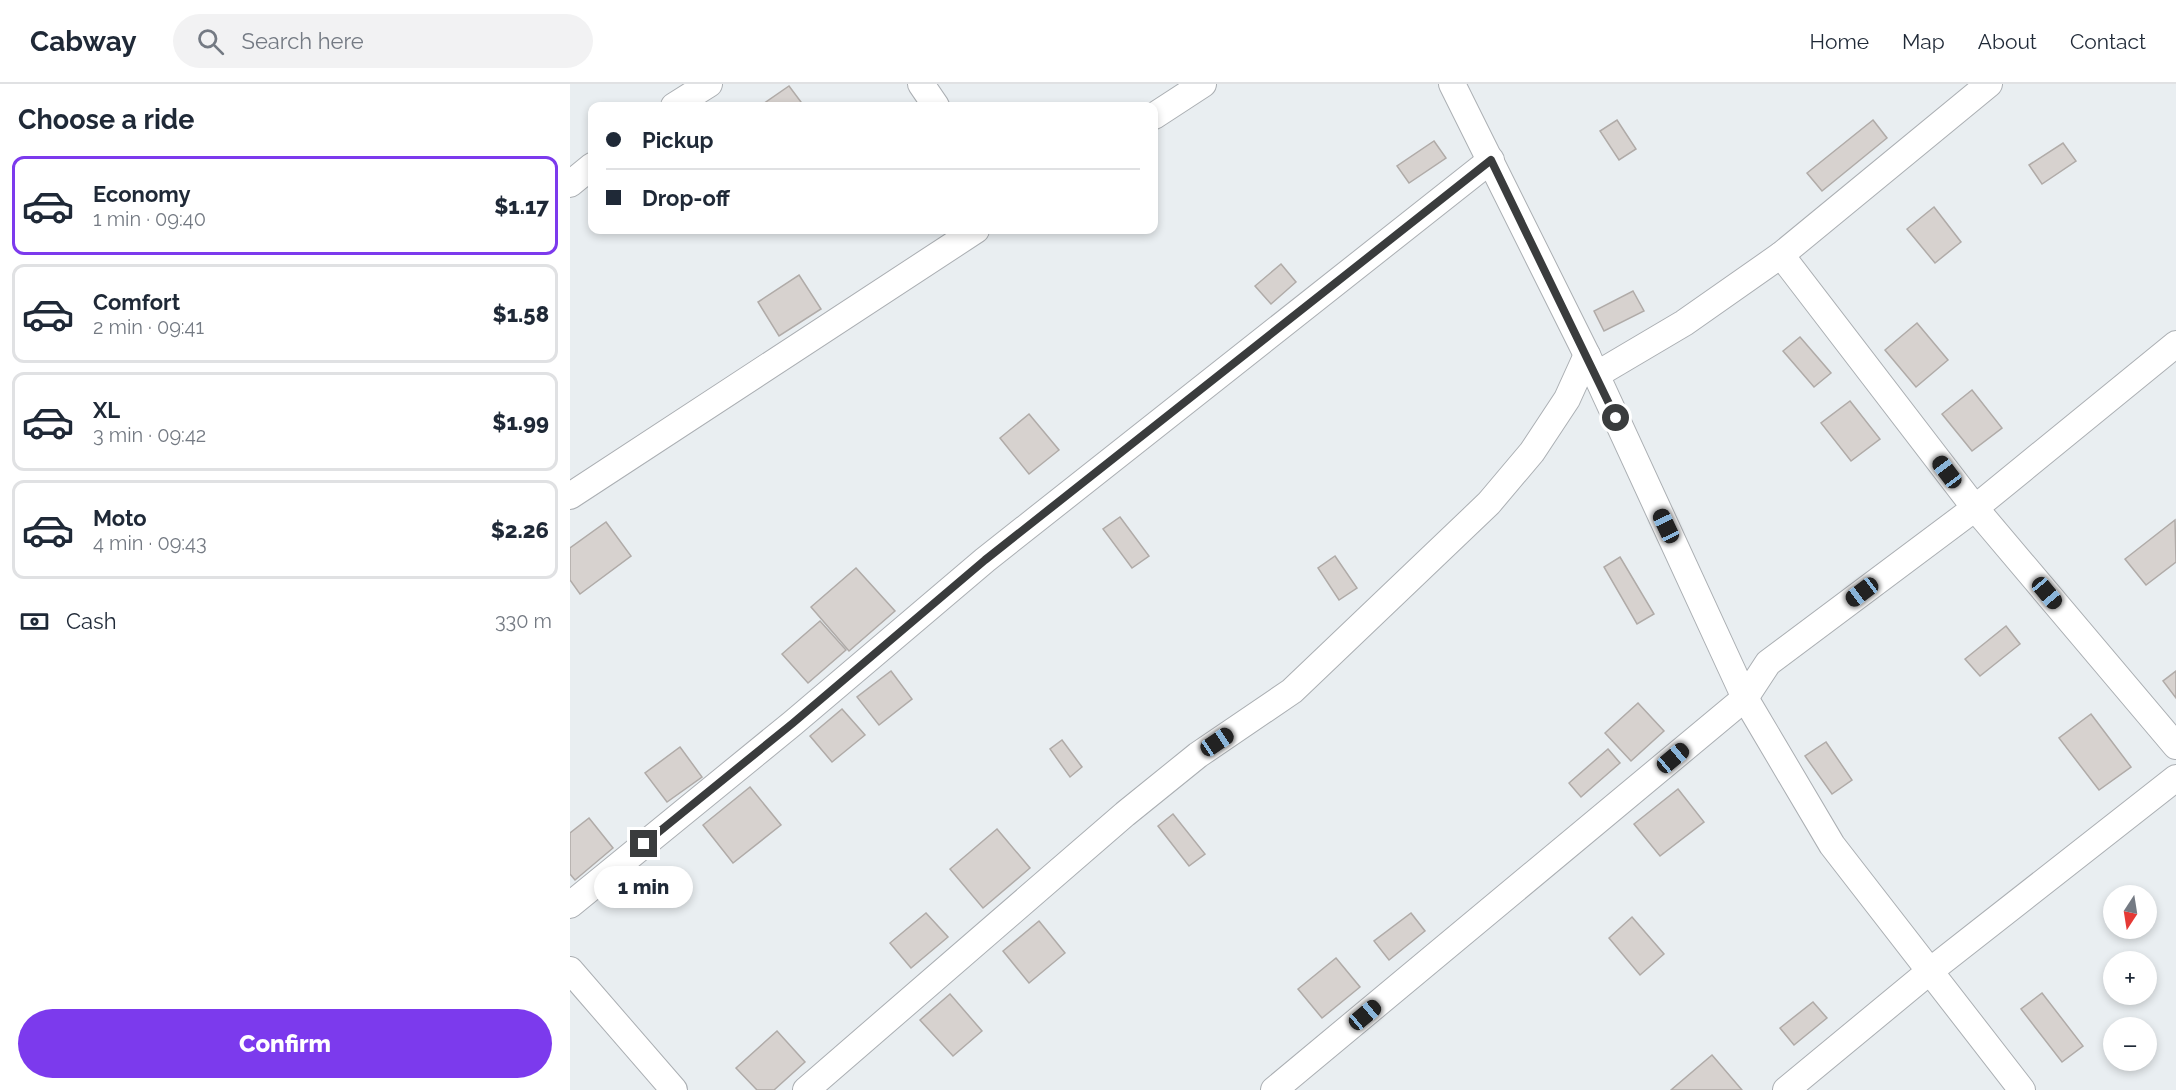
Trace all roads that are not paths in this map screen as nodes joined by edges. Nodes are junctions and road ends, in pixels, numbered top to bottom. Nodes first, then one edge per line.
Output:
1 (710, 84) edge
2 (921, 84) edge
3 (1203, 84) edge
4 (1452, 84) edge
5 (1989, 84) edge
6 (681, 102) edge
7 (933, 102) edge
8 (1158, 113) edge
9 (1491, 160) junction
10 (588, 169) edge
11 (570, 184) edge
12 (970, 234) edge
13 (1781, 255) junction
14 (2176, 344) edge
15 (1592, 365) junction
16 (570, 496) edge
17 (1975, 508) junction
18 (1745, 698) junction
19 (2176, 746) edge
20 (2176, 778) edge
21 (570, 904) edge
22 (570, 970) edge
23 (1930, 971) junction
24 (674, 1090) edge
25 (807, 1090) edge
26 (1274, 1090) edge
27 (1786, 1090) edge
28 (2022, 1090) edge

1 - 6 street
2 - 7 street
3 - 8 street
4 - 9 street
5 - 13 street
9 - 15 street
9 - 21 street
10 - 11 street
12 - 16 street
13 - 15 street
13 - 17 street
14 - 17 street
15 - 18 street
15 - 25 street
17 - 18 street
17 - 19 street
18 - 23 street
18 - 26 street
20 - 23 street
22 - 24 street
23 - 27 street
23 - 28 street

